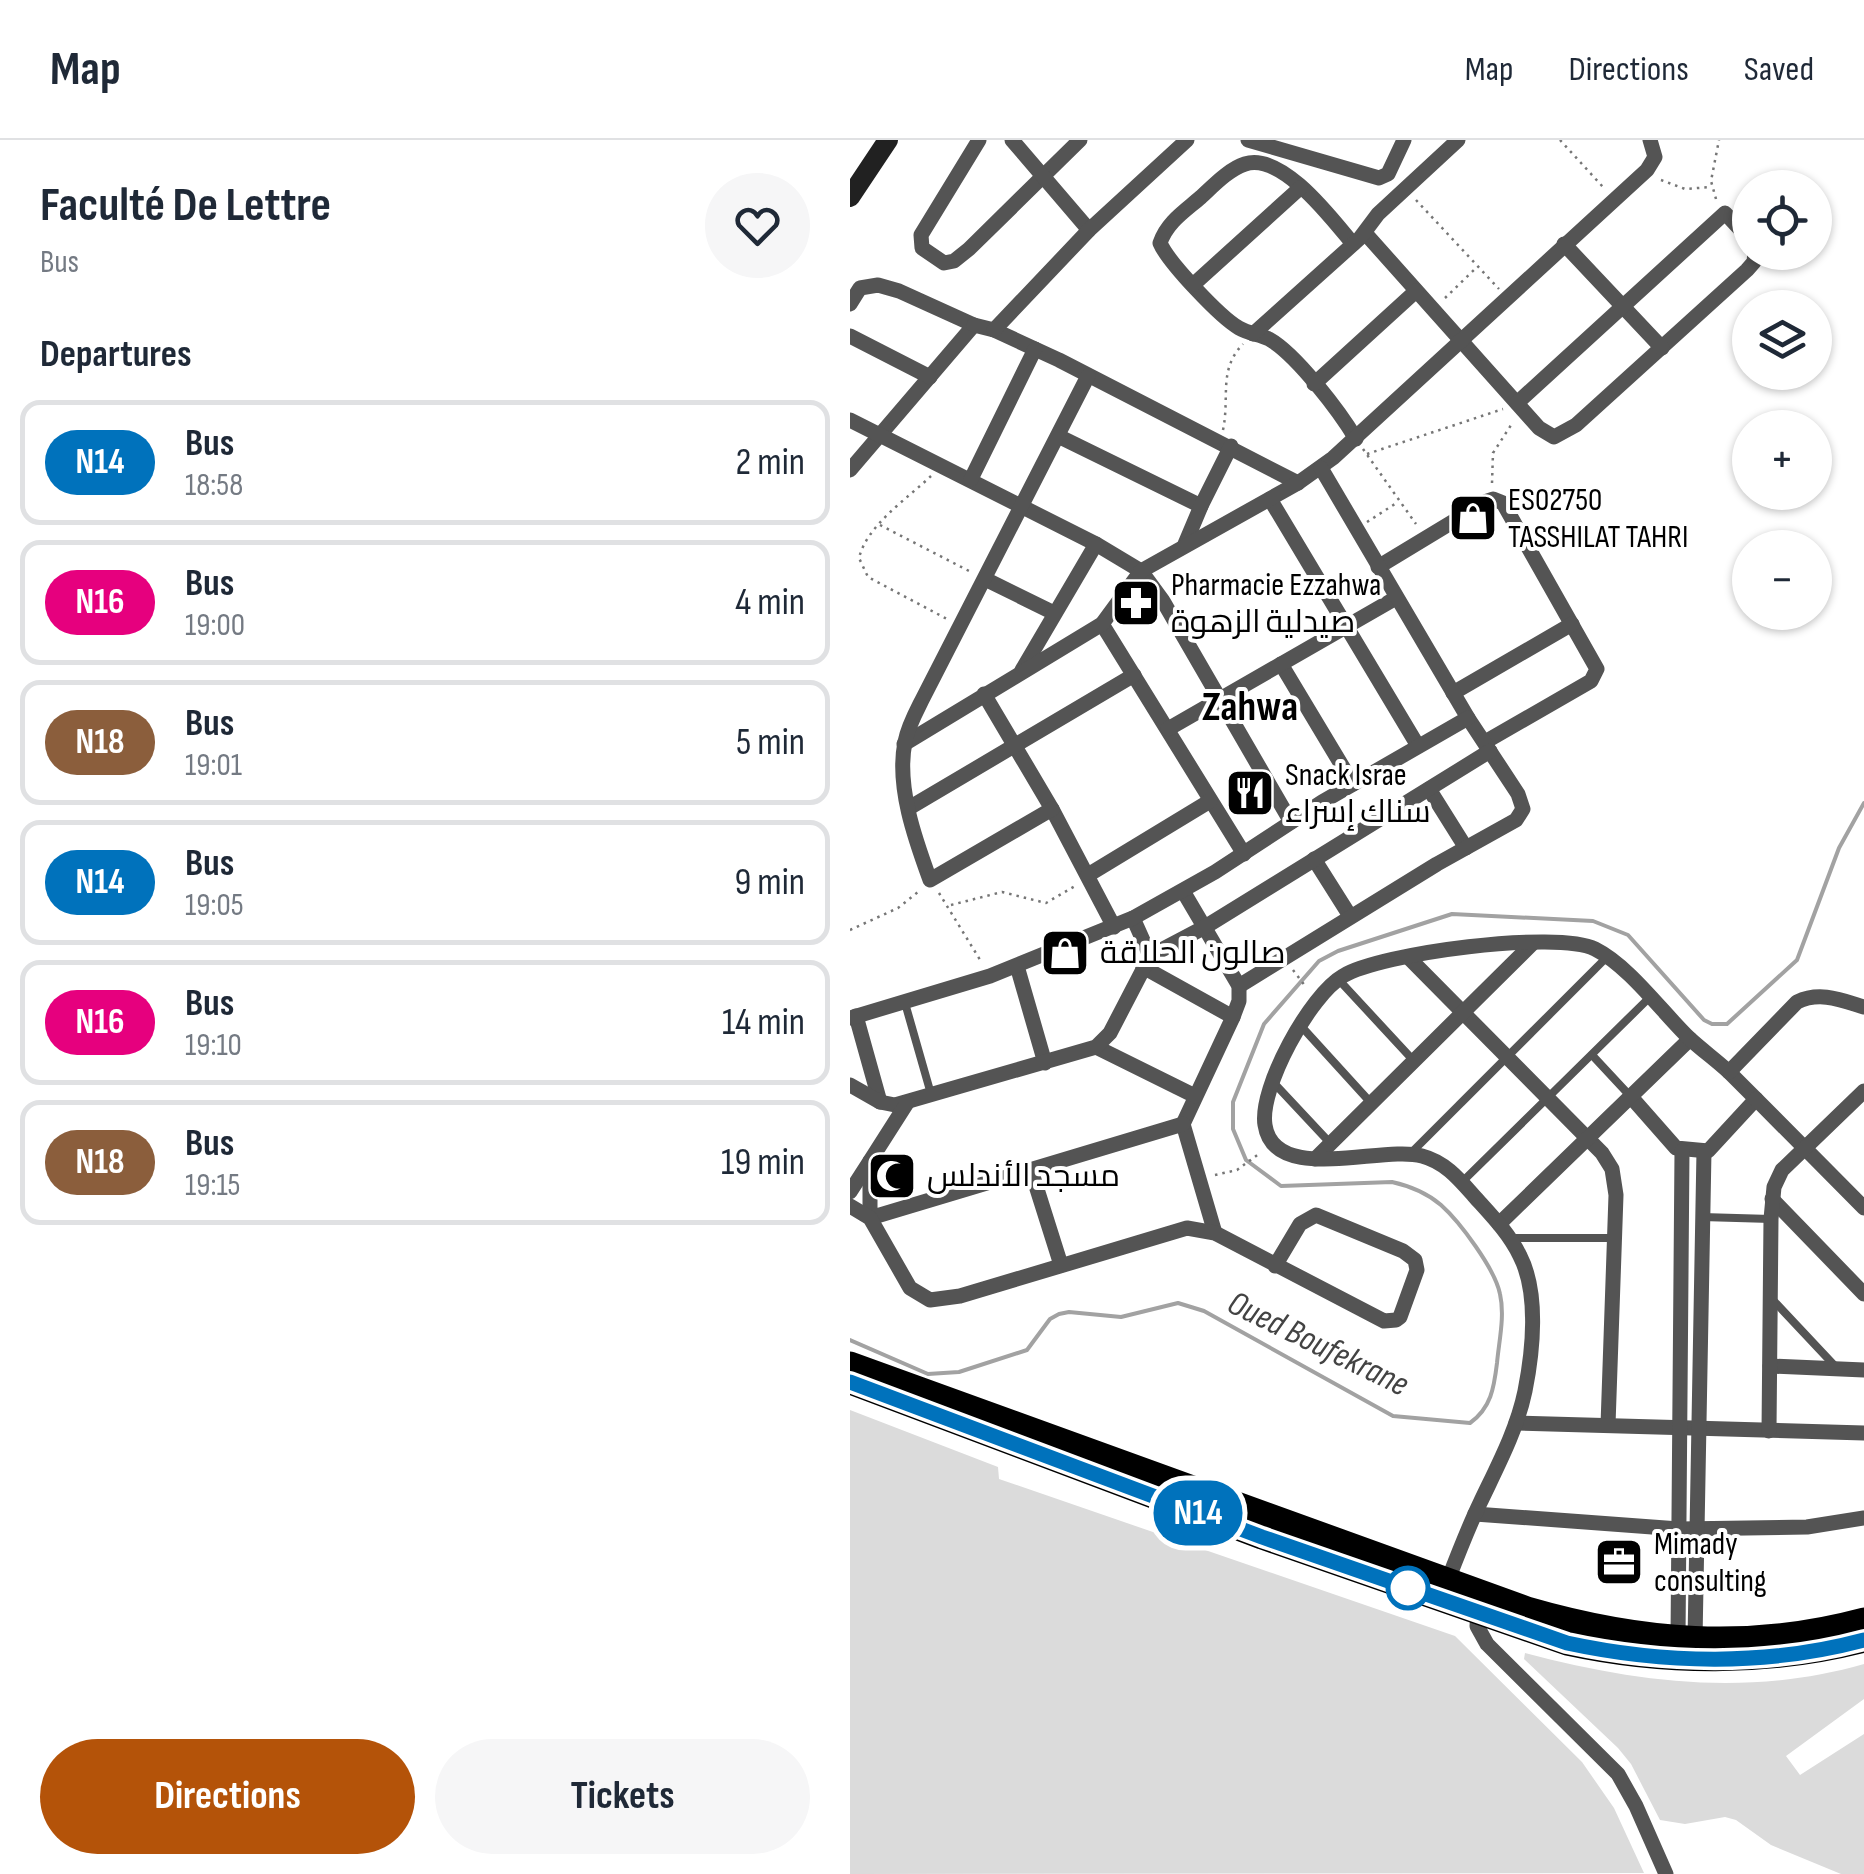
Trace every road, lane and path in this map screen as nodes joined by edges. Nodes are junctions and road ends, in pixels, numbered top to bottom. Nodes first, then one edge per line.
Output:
1 (888, 140) edge
2 (979, 140) edge
3 (1012, 140) edge
4 (1187, 140) edge
5 (1248, 140) edge
6 (1404, 140) edge
7 (1458, 140) edge
8 (1560, 140) edge
9 (1650, 140) edge
10 (1720, 140) edge
11 (1075, 142) edge
12 (1286, 145) edge
13 (1647, 170) junction
14 (1042, 174) junction
15 (1712, 187) junction
16 (1300, 188) junction
17 (1404, 189) junction
18 (850, 197) edge
19 (1614, 200) junction
20 (1725, 213) junction
21 (1732, 221) edge
22 (1089, 230) junction
23 (1359, 238) junction
24 (1564, 244) junction
25 (1476, 268) junction
26 (1747, 270) edge
27 (1194, 284) junction
28 (1416, 291) junction
29 (1508, 296) junction
30 (850, 304) edge
31 (1622, 305) junction
32 (1433, 309) junction
33 (974, 324) junction
34 (994, 330) junction
35 (1253, 334) junction
36 (850, 336) edge
37 (1462, 340) junction
38 (1662, 348) junction
39 (1035, 349) junction
40 (1088, 376) junction
41 (930, 377) junction
42 (1314, 384) junction
43 (1520, 407) junction
44 (850, 420) edge
45 (878, 434) junction
46 (1058, 436) junction
47 (1356, 439) junction
48 (1226, 444) junction
49 (1367, 454) junction
50 (941, 465) junction
51 (1321, 468) junction
52 (850, 470) edge
53 (971, 480) junction
54 (1298, 483) junction
55 (1270, 499) junction
56 (1493, 499) junction
57 (1400, 502) junction
58 (1201, 506) junction
59 (1023, 507) junction
60 (880, 525) junction
61 (1357, 529) junction
62 (1425, 538) junction
63 (1096, 544) junction
64 (1185, 544) junction
65 (1378, 567) junction
66 (1141, 570) junction
67 (986, 579) junction
68 (1396, 598) junction
69 (1054, 614) junction
70 (1102, 624) junction
71 (1572, 624) junction
72 (962, 626) junction
73 (1347, 628) junction
74 (1281, 664) junction
75 (1021, 673) junction
76 (1134, 675) junction
77 (1453, 693) junction
78 (984, 694) junction
79 (1218, 701) junction
80 (1468, 718) junction
81 (1168, 730) junction
82 (904, 744) junction
83 (1014, 746) junction
84 (1418, 746) junction
85 (1488, 747) junction
86 (1353, 784) junction
87 (1429, 789) junction
88 (1210, 801) junction
89 (909, 808) junction
90 (1052, 809) junction
91 (1291, 822) junction
92 (1466, 848) junction
93 (1244, 854) junction
94 (1314, 859) junction
95 (1088, 875) junction
96 (930, 880) junction
97 (1183, 891) junction
98 (950, 906) junction
99 (1350, 916) junction
100 (1134, 918) junction
101 (1114, 927) junction
102 (1206, 927) junction
103 (850, 930) edge
104 (1532, 944) junction
105 (1607, 957) junction
106 (1409, 958) junction
107 (1146, 962) junction
108 (1017, 966) junction
109 (1292, 970) dead end
110 (990, 976) junction
111 (1338, 978) junction
112 (1304, 984) dead end
113 (1239, 986) junction
114 (1650, 998) junction
115 (905, 1003) junction
116 (1864, 1007) edge
117 (1464, 1014) junction
118 (853, 1017) edge
119 (1233, 1017) junction
120 (1300, 1025) junction
121 (1690, 1039) junction
122 (1096, 1047) junction
123 (1592, 1054) junction
124 (1506, 1056) junction
125 (1416, 1062) junction
126 (1045, 1063) junction
127 (1729, 1072) junction
128 (1274, 1082) junction
129 (850, 1085) edge
130 (1864, 1091) edge
131 (931, 1094) junction
132 (1195, 1096) junction
133 (1548, 1098) junction
134 (1632, 1098) junction
135 (1756, 1099) junction
136 (880, 1102) junction
137 (907, 1103) junction
138 (1851, 1103) junction
139 (1372, 1104) junction
140 (1864, 1116) edge
141 (1183, 1124) junction
142 (1588, 1139) junction
143 (1331, 1144) junction
144 (1804, 1146) junction
145 (1682, 1150) junction
146 (1704, 1151) junction
147 (1260, 1153) dead end
148 (1411, 1153) junction
149 (1315, 1159) junction
150 (870, 1160) junction
151 (1031, 1170) junction
152 (1199, 1179) junction
153 (1462, 1182) junction
154 (850, 1192) edge
155 (1772, 1199) junction
156 (850, 1206) edge
157 (1864, 1208) edge
158 (1702, 1217) junction
159 (870, 1218) junction
160 (1770, 1218) junction
161 (1499, 1224) junction
162 (1214, 1233) junction
163 (1510, 1238) junction
164 (1614, 1238) junction
165 (1061, 1265) junction
166 (1276, 1266) junction
167 (1864, 1294) edge
168 (1770, 1297) junction
169 (850, 1364) edge
170 (1770, 1366) junction
171 (1837, 1369) junction
172 (1864, 1370) edge
173 (1864, 1379) edge
174 (850, 1382) edge
175 (1516, 1423) junction
176 (1608, 1425) junction
177 (1680, 1428) junction
178 (1698, 1428) junction
179 (1768, 1431) junction
180 (1864, 1433) edge
181 (1475, 1514) junction
182 (1864, 1518) edge
183 (1679, 1529) junction
184 (1696, 1529) junction
185 (1448, 1580) junction
186 (1478, 1612) junction
187 (1864, 1620) edge
188 (1687, 1640) junction
189 (1864, 1640) edge
190 (1666, 1874) edge

1 - 18 main road
2 - 14 street
3 - 14 street
4 - 22 street
5 - 12 street
6 - 12 street
7 - 17 street
8 - 19 path
9 - 13 street
10 - 15 path
11 - 14 street
13 - 15 path
13 - 19 street
14 - 22 street
15 - 20 path
16 - 23 street
16 - 27 street
16 - 27 street
17 - 23 street
17 - 25 path
19 - 24 street
20 - 21 street
20 - 31 street
22 - 34 street
23 - 28 street
23 - 35 street
24 - 29 street
24 - 31 street
25 - 29 path
25 - 32 path
26 - 38 street
27 - 35 street
28 - 32 street
28 - 42 street
29 - 37 street
30 - 33 street
31 - 38 street
31 - 43 street
32 - 37 street
33 - 34 street
33 - 41 street
34 - 39 street
35 - 42 street
35 - 48 path
36 - 41 street
37 - 43 street
37 - 47 street
38 - 43 street
39 - 40 street
39 - 53 street
40 - 46 street
40 - 48 street
41 - 45 street
42 - 47 street
43 - 49 path
43 - 56 path
44 - 45 street
45 - 50 street
45 - 52 street
46 - 58 street
46 - 59 street
47 - 49 path
47 - 51 street
48 - 54 street
48 - 58 street
49 - 57 path
50 - 53 street
50 - 60 path
51 - 54 street
51 - 61 street
53 - 59 street
54 - 55 street
55 - 64 street
55 - 73 street
56 - 62 street
56 - 71 street
57 - 61 path
57 - 62 path
58 - 64 street
59 - 63 street
59 - 67 street
60 - 67 path
60 - 72 path
61 - 65 street
62 - 65 street
63 - 66 street
63 - 69 street
64 - 66 street
65 - 68 street
66 - 70 street
66 - 79 street
67 - 69 street
67 - 72 street
68 - 73 street
68 - 77 street
69 - 75 street
70 - 75 street
70 - 76 street
71 - 77 street
71 - 85 street
72 - 82 street
73 - 74 street
73 - 84 street
74 - 79 street
74 - 86 street
75 - 78 street
76 - 81 street
76 - 83 street
77 - 80 street
78 - 82 street
78 - 83 street
79 - 81 street
79 - 91 street
80 - 84 street
80 - 85 street
81 - 88 street
82 - 89 street
83 - 89 street
83 - 90 street
84 - 86 street
85 - 87 street
85 - 92 street
86 - 91 street
87 - 92 street
87 - 94 street
88 - 93 street
88 - 95 street
89 - 96 street
90 - 95 street
90 - 96 street
91 - 93 street
92 - 99 street
93 - 97 street
94 - 99 street
94 - 102 street
95 - 98 path
95 - 101 street
96 - 98 path
96 - 103 path
97 - 100 street
97 - 102 street
98 - 110 path
99 - 113 street
100 - 101 street
100 - 107 street
101 - 108 street
102 - 107 street
102 - 113 street
104 - 105 street
104 - 106 street
104 - 117 street
105 - 114 street
105 - 124 lane
106 - 111 street
106 - 117 street
107 - 119 street
107 - 122 street
108 - 110 street
108 - 126 street
109 - 112 path
110 - 115 street
111 - 120 street
111 - 125 lane
113 - 119 street
114 - 121 street
114 - 123 lane
115 - 118 street
115 - 131 lane
116 - 127 street
117 - 124 street
117 - 125 street
118 - 136 street
119 - 132 street
120 - 128 street
120 - 139 lane
121 - 127 street
121 - 134 street
122 - 126 street
122 - 132 street
123 - 133 lane
123 - 134 lane
124 - 133 street
124 - 148 lane
125 - 139 street
126 - 131 street
127 - 135 street
128 - 143 lane
128 - 149 street
129 - 136 street
130 - 138 street
131 - 137 street
132 - 141 street
133 - 142 street
133 - 153 lane
134 - 142 street
134 - 145 street
135 - 144 street
135 - 146 street
136 - 137 street
137 - 150 street
138 - 140 street
138 - 144 street
139 - 143 street
141 - 151 street
141 - 152 street
142 - 161 street
142 - 164 street
143 - 149 street
144 - 155 street
144 - 157 street
145 - 146 street
145 - 177 street
146 - 158 street
147 - 152 path
148 - 149 street
148 - 153 street
150 - 154 street
150 - 159 street
151 - 159 street
151 - 165 street
152 - 162 street
153 - 161 street
155 - 160 street
155 - 167 street
156 - 159 street
158 - 160 lane
158 - 178 street
159 - 165 street
160 - 168 street
161 - 163 street
162 - 165 street
162 - 166 street
163 - 164 lane
163 - 175 street
164 - 176 street
166 - 166 street
168 - 170 street
168 - 171 lane
169 - 185 main road
170 - 171 street
170 - 179 street
171 - 172 street
172 - 173 street
174 - 186 main road
175 - 176 street
175 - 181 street
176 - 177 street
177 - 178 street
177 - 183 street
178 - 179 street
178 - 184 street
179 - 180 street
181 - 183 street
181 - 185 street
182 - 184 street
183 - 184 street
183 - 188 street
184 - 188 street
185 - 188 main road
186 - 189 main road
186 - 190 street
187 - 188 main road

